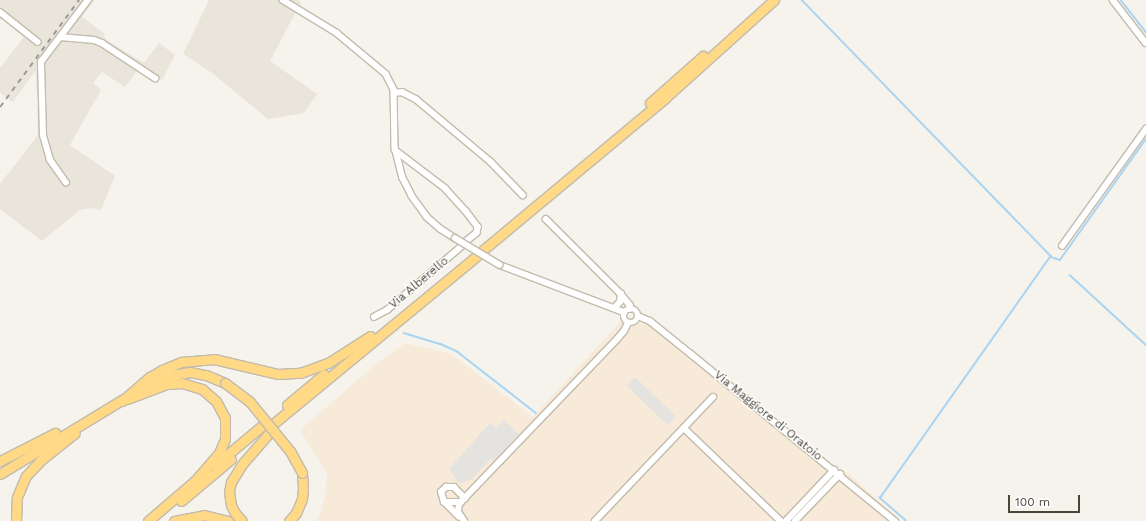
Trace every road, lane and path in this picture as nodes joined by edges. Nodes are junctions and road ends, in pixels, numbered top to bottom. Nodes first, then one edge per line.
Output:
1 (88, 0) edge
2 (283, 0) edge
3 (765, 0) edge
4 (774, 0) edge
5 (1113, 0) edge
6 (0, 12) edge
7 (60, 37) junction
8 (38, 42) dead end
9 (1146, 43) edge
10 (155, 78) dead end
11 (394, 93) junction
12 (1146, 128) edge
13 (395, 150) junction
14 (66, 183) dead end
15 (523, 194) dead end
16 (546, 219) dead end
17 (467, 241) dead end
18 (462, 246) dead end
19 (1062, 246) dead end
20 (477, 251) junction
21 (621, 294) junction
22 (614, 308) junction
23 (630, 309) junction
24 (624, 312) junction
25 (638, 316) junction
26 (374, 317) dead end
27 (628, 323) junction
28 (370, 336) junction
29 (714, 397) dead end
30 (122, 401) junction
31 (100, 413) junction
32 (270, 426) junction
33 (684, 428) junction
34 (0, 461) edge
35 (837, 472) junction
36 (0, 474) edge
37 (192, 483) junction
38 (463, 500) junction
39 (444, 502) junction
40 (463, 520) edge
41 (16, 521) edge
42 (148, 521) edge
43 (157, 521) edge
44 (174, 521) edge
45 (228, 521) edge
46 (242, 521) edge
47 (290, 521) edge
48 (595, 521) edge
49 (782, 521) edge
50 (786, 521) edge
51 (795, 521) edge
52 (895, 521) edge

1 - 7 street
2 - 11 street
3 - 20 highway
4 - 20 highway
5 - 9 street
6 - 8 street
7 - 10 street
7 - 14 street
11 - 13 street
11 - 15 street
12 - 19 street
13 - 17 street
13 - 22 street, bridge
16 - 21 street, Via Maggiore di Oratoio
18 - 26 street, Via Alberello
20 - 28 highway
20 - 32 highway
21 - 22 street
21 - 23 street, Via Maggiore di Oratoio
22 - 24 street
23 - 24 street
23 - 25 street, Via Maggiore di Oratoio
24 - 27 street
25 - 27 street
25 - 35 street, Via Maggiore di Oratoio
27 - 38 street
28 - 30 highway
28 - 32 highway
29 - 33 street
30 - 31 highway
30 - 37 highway
30 - 47 highway, bridge
31 - 34 highway
31 - 36 highway
31 - 41 highway
32 - 37 highway
32 - 43 highway
32 - 46 highway
33 - 48 street
33 - 49 street
35 - 50 street
35 - 51 street
35 - 52 street, Via Maggiore di Oratoio
37 - 42 highway
38 - 39 street
38 - 39 street
38 - 40 street
39 - 40 street
44 - 45 highway

